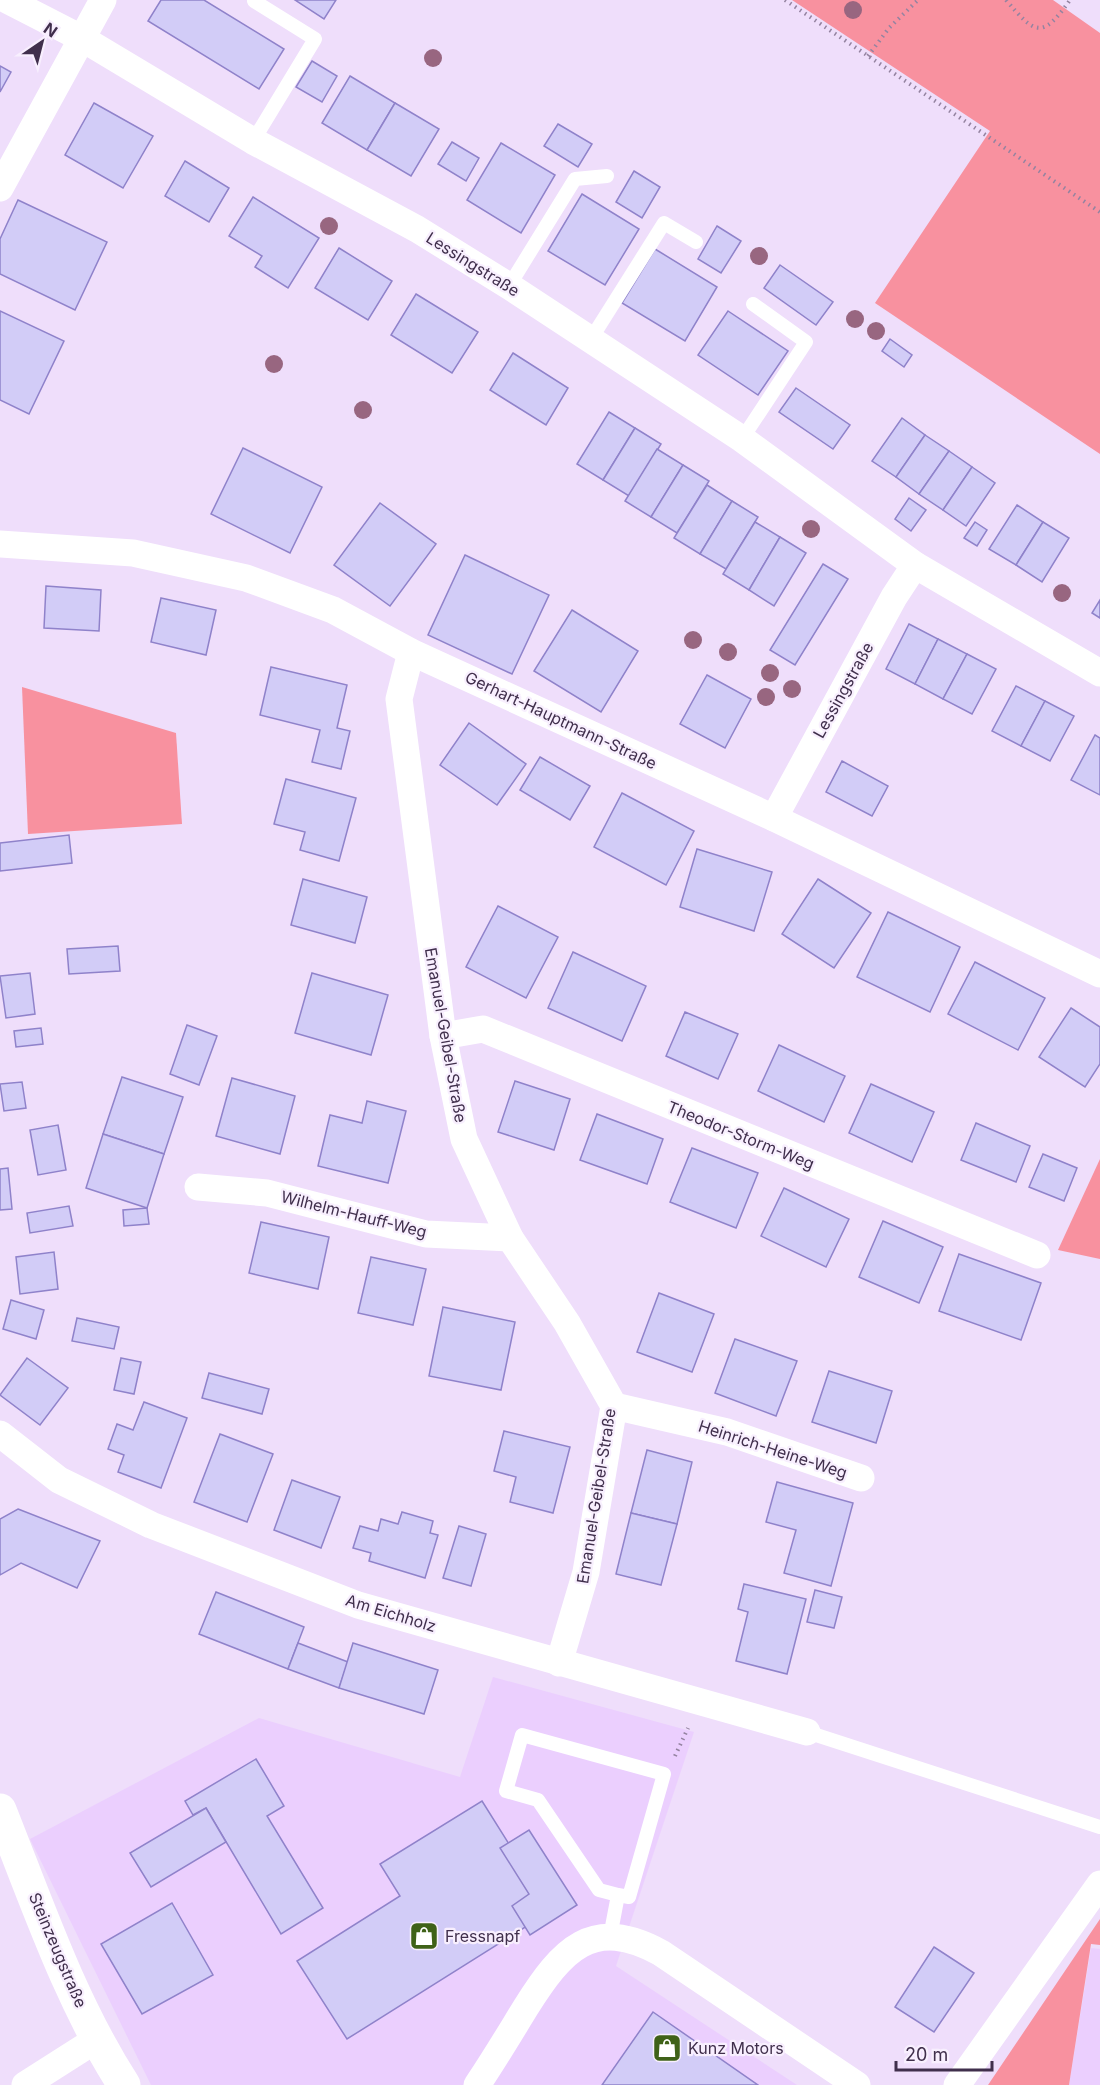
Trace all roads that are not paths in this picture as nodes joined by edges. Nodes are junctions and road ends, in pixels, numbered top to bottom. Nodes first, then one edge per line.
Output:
1 (7, 0) edge
2 (103, 0) edge
3 (254, 1) edge
4 (83, 39) junction
5 (253, 141) junction
6 (607, 176) dead end
7 (0, 188) edge
8 (696, 242) dead end
9 (509, 286) junction
10 (753, 304) dead end
11 (591, 339) junction
12 (742, 440) junction
13 (0, 544) edge
14 (915, 565) junction
15 (411, 652) junction
16 (1100, 673) edge
17 (774, 818) junction
18 (1100, 974) edge
19 (443, 1036) junction
20 (198, 1187) dead end
21 (510, 1238) junction
22 (1037, 1255) dead end
23 (614, 1406) junction
24 (0, 1434) edge
25 (861, 1478) dead end
26 (559, 1663) junction
27 (807, 1732) joint
28 (0, 1810) edge
29 (1100, 1827) edge
30 (1100, 1884) edge
31 (618, 1895) junction
32 (610, 1936) junction
33 (97, 2039) junction
34 (25, 2085) edge
35 (124, 2085) edge
36 (477, 2085) edge
37 (857, 2085) edge
38 (957, 2085) edge

1 - 4 street, Lessingstraße
2 - 4 street
3 - 5 lane
4 - 5 street, Lessingstraße
4 - 7 street
5 - 9 street, Lessingstraße
6 - 9 lane
8 - 11 lane
9 - 11 street, Lessingstraße
10 - 12 lane
11 - 12 street, Lessingstraße
12 - 14 street, Lessingstraße
13 - 15 street, Gerhart-Hauptmann-Straße
14 - 16 street, Lessingstraße
14 - 17 street, Lessingstraße
15 - 17 street, Gerhart-Hauptmann-Straße
15 - 19 street, Emanuel-Geibel-Straße
17 - 18 street, Gerhart-Hauptmann-Straße
19 - 21 street, Emanuel-Geibel-Straße
19 - 22 street, Theodor-Storm-Weg
20 - 21 street, Wilhelm-Hauff-Weg
21 - 23 street, Emanuel-Geibel-Straße
23 - 25 street, Heinrich-Heine-Weg
23 - 26 street, Emanuel-Geibel-Straße
24 - 26 street, Am Eichholz
26 - 27 street, Am Eichholz
27 - 29 lane
28 - 33 street, Steinzeugstraße
30 - 38 street
31 - 31 lane
31 - 32 lane
32 - 36 street
32 - 37 street
33 - 34 street
33 - 35 street, Steinzeugstraße

